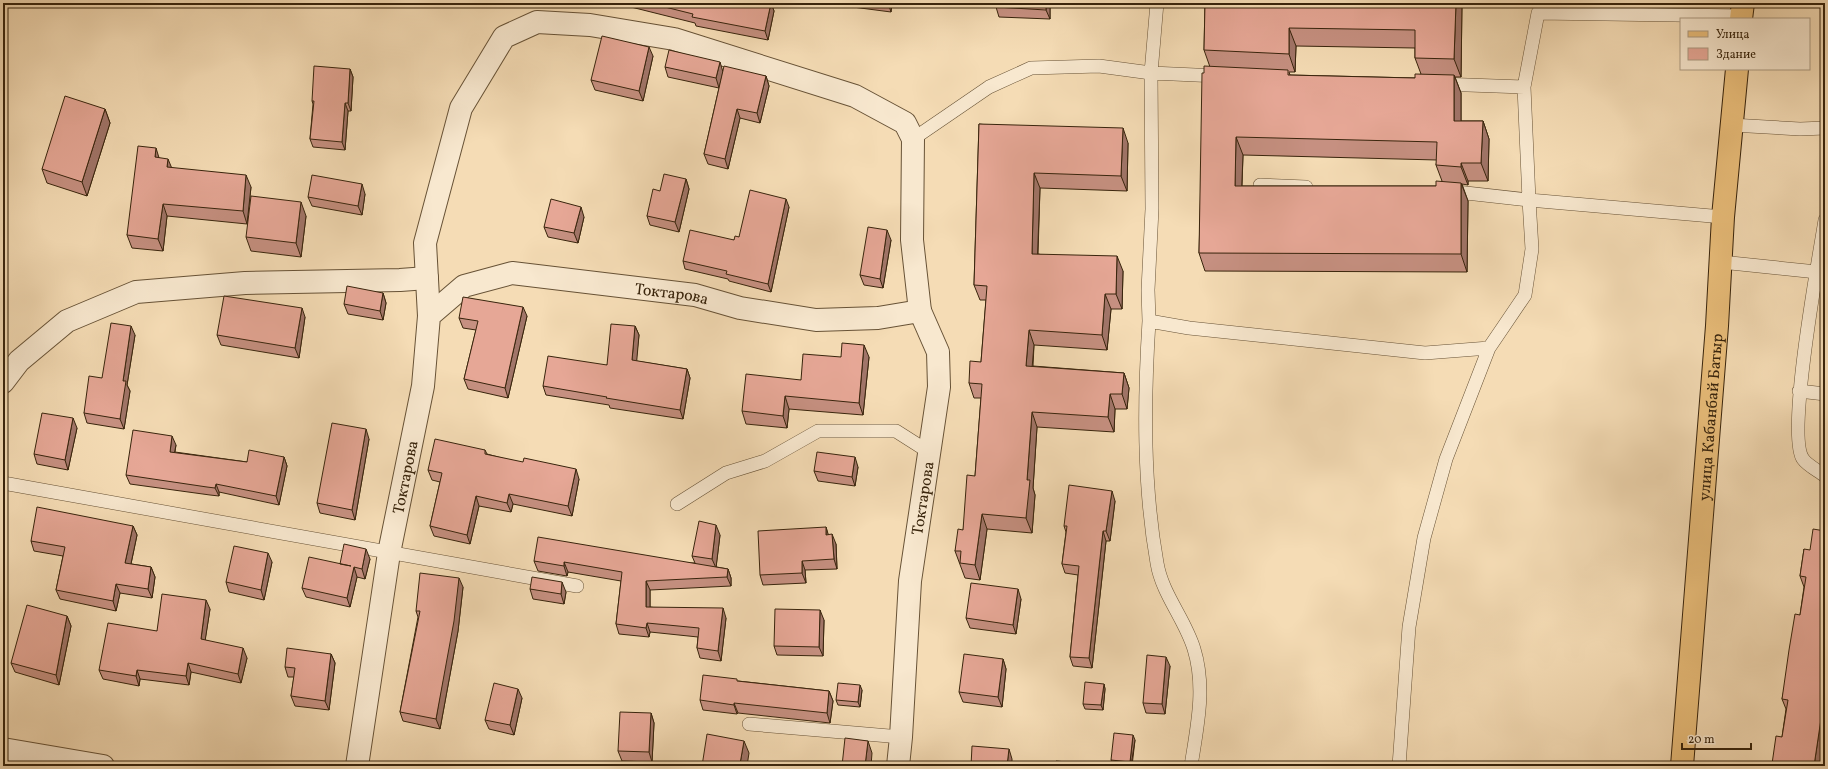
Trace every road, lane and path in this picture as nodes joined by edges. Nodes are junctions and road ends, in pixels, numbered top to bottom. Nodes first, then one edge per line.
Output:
1 (1157, 3) edge
2 (1538, 8) edge
3 (1742, 12) edge
4 (1737, 70) edge
5 (1151, 73) junction
6 (1227, 77) edge
7 (1430, 84) edge
8 (1524, 87) junction
9 (1731, 125) junction
10 (1825, 128) edge
11 (913, 139) junction
12 (1260, 185) edge
13 (1322, 187) edge
14 (1438, 191) edge
15 (1529, 200) junction
16 (1723, 217) junction
17 (1825, 220) edge
18 (1721, 262) junction
19 (1817, 272) junction
20 (427, 278) junction
21 (920, 311) junction
22 (429, 316) junction
23 (1149, 321) junction
24 (1489, 348) junction
25 (3, 382) edge
26 (1799, 391) junction
27 (1825, 394) edge
28 (929, 452) junction
29 (1825, 476) edge
30 (3, 483) edge
31 (677, 504) dead end
32 (389, 552) junction
33 (577, 586) dead end
34 (749, 724) dead end
35 (901, 737) junction
36 (3, 749) edge
37 (102, 766) edge
38 (357, 766) edge
39 (898, 766) edge
40 (1191, 766) edge
41 (1399, 766) edge
42 (1682, 766) edge

1 - 5 lane
2 - 3 lane
2 - 8 lane
4 - 9 main road, улица Кабанбай Батыр
5 - 6 lane
5 - 11 lane
5 - 23 lane
7 - 8 lane
8 - 15 lane
9 - 10 lane
9 - 16 main road, улица Кабанбай Батыр
11 - 20 street
11 - 21 street
12 - 13 lane
14 - 15 lane
15 - 16 lane
15 - 24 lane
16 - 18 main road, улица Кабанбай Батыр
17 - 19 lane
18 - 19 lane
18 - 42 main road, улица Кабанбай Батыр
19 - 26 lane
20 - 22 street
20 - 25 street
21 - 22 street, Токтарова
21 - 28 street, Токтарова
22 - 32 street, Токтарова
23 - 24 lane
23 - 40 lane
24 - 41 lane
26 - 27 lane
26 - 29 lane
28 - 31 lane
28 - 35 street, Токтарова
30 - 32 lane
32 - 33 lane
32 - 38 street, Токтарова
34 - 35 lane
35 - 39 street, Токтарова
36 - 37 street

